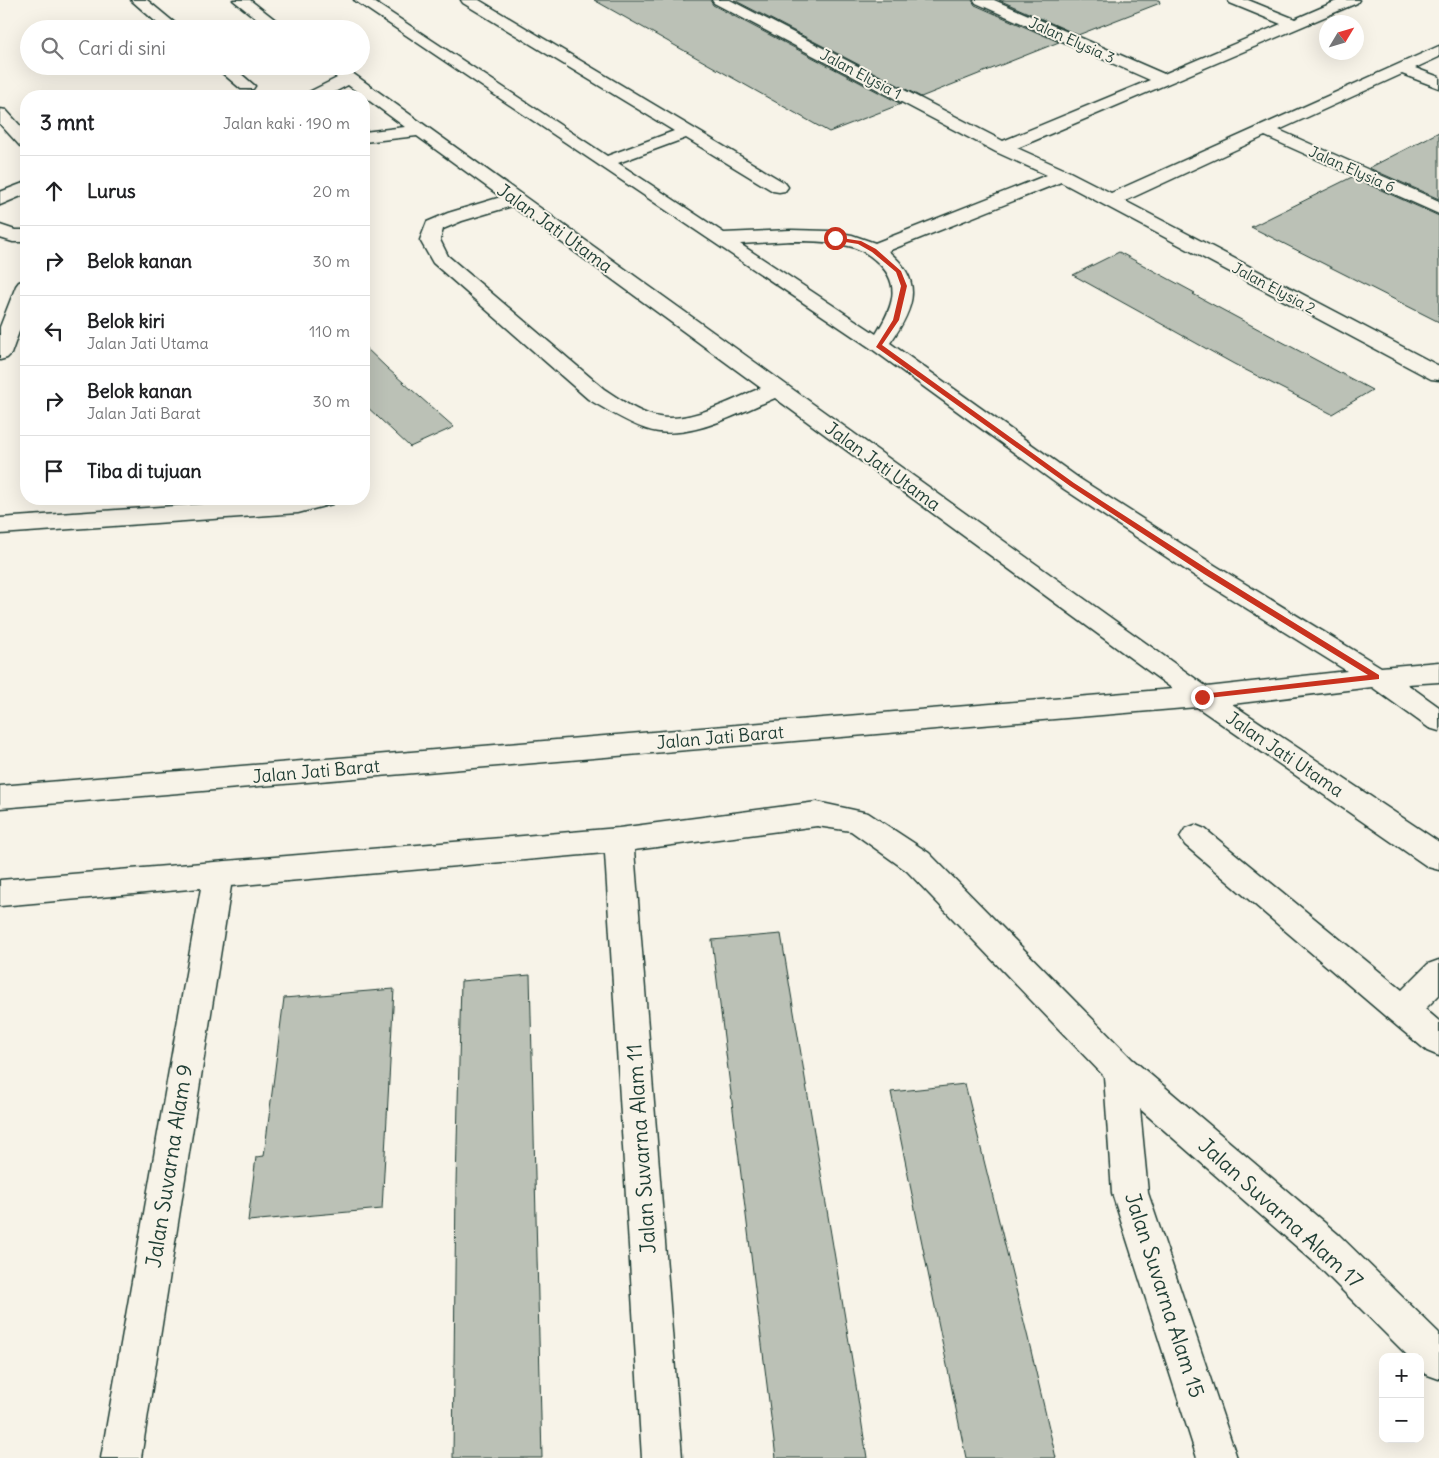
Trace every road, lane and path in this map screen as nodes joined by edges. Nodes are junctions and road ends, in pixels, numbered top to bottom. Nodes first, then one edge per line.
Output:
1 (138, 0) edge
2 (240, 0) edge
3 (361, 0) edge
4 (468, 0) edge
5 (719, 0) edge
6 (980, 0) edge
7 (1235, 0) edge
8 (1352, 0) edge
9 (163, 20) edge
10 (266, 20) edge
11 (1294, 24) junction
12 (1439, 51) edge
13 (1401, 68) junction
14 (233, 75) edge
15 (345, 75) edge
16 (349, 78) junction
17 (1164, 80) junction
18 (1439, 83) edge
19 (247, 86) dead end
20 (326, 90) edge
21 (365, 90) edge
22 (370, 93) edge
23 (0, 114) edge
24 (420, 130) junction
25 (1265, 130) junction
26 (686, 132) junction
27 (20, 136) edge
28 (370, 136) edge
29 (1002, 148) junction
30 (606, 162) junction
31 (1062, 175) junction
32 (779, 187) dead end
33 (20, 190) edge
34 (0, 199) edge
35 (515, 199) junction
36 (1109, 201) junction
37 (1439, 208) edge
38 (0, 231) edge
39 (20, 236) edge
40 (719, 239) junction
41 (874, 250) junction
42 (20, 302) edge
43 (878, 345) junction
44 (0, 354) edge
45 (1439, 374) edge
46 (778, 389) junction
47 (218, 505) edge
48 (298, 505) edge
49 (0, 526) edge
50 (1439, 672) edge
51 (1376, 677) junction
52 (1202, 697) junction
53 (1439, 721) edge
54 (0, 797) edge
55 (1195, 837) dead end
56 (619, 840) junction
57 (1439, 858) edge
58 (218, 874) junction
59 (0, 893) edge
60 (1439, 974) edge
61 (1402, 1010) junction
62 (1439, 1041) edge
63 (1120, 1070) junction
64 (1439, 1360) edge
65 (121, 1458) edge
66 (662, 1458) edge
67 (1217, 1458) edge

1 - 9 street
2 - 10 street
3 - 30 street
4 - 26 street
5 - 29 street, Jalan Elysia 1
6 - 17 street, Jalan Elysia 3
7 - 11 street
8 - 11 street
11 - 17 street
12 - 13 street
13 - 18 street
13 - 25 street
14 - 19 street
15 - 16 street, Jalan Jati Utama
16 - 20 street
16 - 21 street, Jalan Jati Utama
17 - 29 street
22 - 24 street, Jalan Jati Utama
23 - 27 street
24 - 28 street
24 - 35 street, Jalan Jati Utama
25 - 36 street
25 - 37 street, Jalan Elysia 6
26 - 30 street
26 - 32 street
29 - 31 street, Jalan Elysia 1
30 - 40 street
31 - 36 street, Jalan Elysia 2
31 - 41 street
33 - 34 street
35 - 46 street, Jalan Jati Utama
35 - 46 street
36 - 45 street, Jalan Elysia 2
38 - 39 street
40 - 41 street
40 - 43 street
41 - 43 street
42 - 44 street
43 - 51 street
46 - 52 street, Jalan Jati Utama
47 - 48 street
47 - 49 street
50 - 51 street, Jalan Jati Barat
51 - 52 street, Jalan Jati Barat
51 - 53 street
52 - 54 street, Jalan Jati Barat
52 - 57 street, Jalan Jati Utama
55 - 61 street
56 - 58 street, Jalan Suvarna Alam 17
56 - 63 street, Jalan Suvarna Alam 17
56 - 66 street, Jalan Suvarna Alam 11
58 - 59 street, Jalan Suvarna Alam 17
58 - 65 street, Jalan Suvarna Alam 9
60 - 61 street
61 - 62 street
63 - 64 street, Jalan Suvarna Alam 17
63 - 67 street, Jalan Suvarna Alam 15

